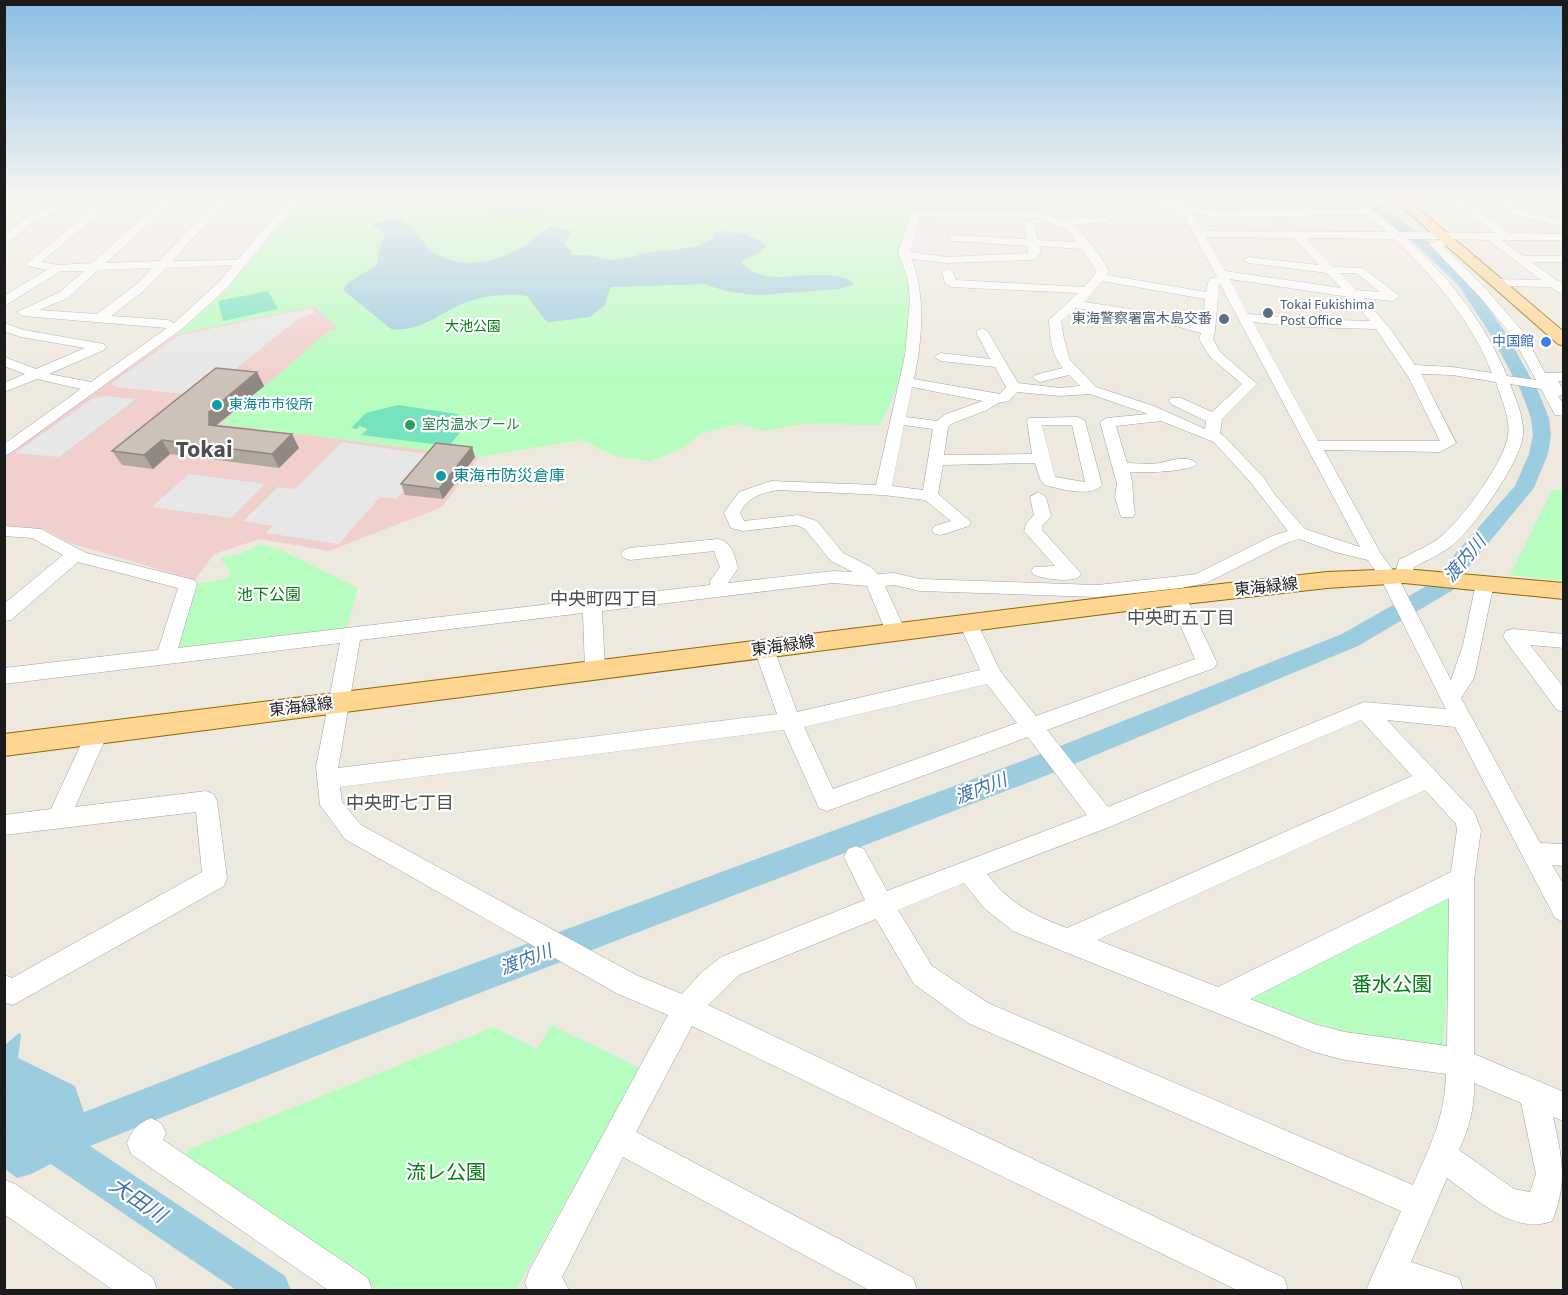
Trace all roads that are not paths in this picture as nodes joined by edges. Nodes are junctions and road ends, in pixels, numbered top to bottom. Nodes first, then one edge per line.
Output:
1 (38, 258) edge
2 (104, 258) edge
3 (168, 258) edge
4 (236, 258) edge
5 (247, 258) edge
6 (905, 258) edge
7 (934, 258) edge
8 (987, 258) edge
9 (1027, 258) edge
10 (1096, 258) edge
11 (1213, 258) edge
12 (1319, 258) edge
13 (1420, 258) edge
14 (1449, 258) edge
15 (1466, 258) edge
16 (1521, 259) joint
17 (1563, 259) edge
18 (979, 260) joint
19 (1249, 260) dead end
20 (233, 262) junction
21 (163, 264) junction
22 (96, 266) junction
23 (58, 268) junction
24 (1330, 270) junction
25 (948, 272) dead end
26 (1027, 273) dead end
27 (1223, 276) junction
28 (1100, 277) junction
29 (1497, 283) junction
30 (1291, 285) junction
31 (1560, 287) edge
32 (1086, 291) junction
33 (1355, 294) junction
34 (1209, 296) junction
35 (1293, 300) dead end
36 (4, 302) edge
37 (1072, 304) junction
38 (23, 312) junction
39 (1244, 317) junction
40 (4, 319) edge
41 (99, 319) junction
42 (168, 324) junction
43 (1379, 325) junction
44 (4, 327) edge
45 (1209, 331) junction
46 (982, 332) dead end
47 (1563, 341) edge
48 (941, 357) dead end
49 (4, 361) edge
50 (1000, 363) junction
51 (1411, 369) junction
52 (1071, 370) junction
53 (37, 374) junction
54 (1563, 377) edge
55 (1040, 378) dead end
56 (1505, 379) junction
57 (906, 382) junction
58 (1546, 386) junction
59 (88, 387) junction
60 (1013, 387) junction
61 (4, 388) edge
62 (1091, 390) junction
63 (994, 399) junction
64 (1176, 401) dead end
65 (1563, 404) edge
66 (1563, 412) edge
67 (1163, 416) junction
68 (898, 420) junction
69 (1078, 421) junction
70 (1107, 422) junction
71 (941, 426) junction
72 (1214, 427) junction
73 (4, 440) edge
74 (1313, 445) junction
75 (4, 451) edge
76 (1041, 458) junction
77 (936, 460) junction
78 (1189, 464) dead end
79 (1119, 467) junction
80 (883, 490) junction
81 (930, 496) junction
82 (1038, 497) dead end
83 (1127, 513) dead end
84 (941, 530) dead end
85 (4, 531) edge
86 (1299, 533) junction
87 (76, 554) junction
88 (630, 554) dead end
89 (1374, 556) junction
90 (1040, 571) dead end
91 (1072, 574) junction
92 (874, 580) junction
93 (1476, 582) junction
94 (1396, 583) junction
95 (720, 590) junction
96 (1085, 591) junction
97 (1563, 591) edge
98 (1177, 597) junction
99 (592, 606) junction
100 (4, 615) edge
101 (968, 623) junction
102 (896, 632) junction
103 (351, 635) junction
104 (1563, 640) edge
105 (764, 649) junction
106 (165, 656) junction
107 (595, 670) junction
108 (992, 675) junction
109 (4, 676) edge
110 (1450, 696) junction
111 (340, 702) junction
112 (1563, 704) edge
113 (1364, 710) junction
114 (1461, 719) junction
115 (790, 720) junction
116 (1034, 730) junction
117 (97, 733) junction
118 (4, 745) edge
119 (328, 779) junction
120 (1427, 779) junction
121 (58, 819) junction
122 (1104, 819) junction
123 (4, 825) edge
124 (1533, 853) junction
125 (1563, 855) edge
126 (856, 857) dead end
127 (969, 870) junction
128 (1462, 879) junction
129 (881, 905) junction
130 (1563, 910) edge
131 (1067, 941) junction
132 (4, 988) edge
133 (1221, 1000) junction
134 (686, 1009) junction
135 (1460, 1062) junction
136 (1534, 1095) junction
137 (1563, 1107) edge
138 (151, 1133) dead end
139 (618, 1138) junction
140 (1441, 1155) junction
141 (4, 1195) edge
142 (1419, 1203) junction
143 (1386, 1281) edge
144 (141, 1290) edge
145 (356, 1290) edge
146 (553, 1290) edge
147 (901, 1290) edge
148 (1272, 1290) edge
149 (1447, 1290) edge

1 - 23 street
2 - 22 street
3 - 21 street
4 - 20 street
5 - 59 street
6 - 57 street
7 - 18 street
8 - 18 street
9 - 26 street
10 - 28 street
11 - 27 street
12 - 24 street
13 - 56 street
14 - 58 street
15 - 29 main road
16 - 17 street
16 - 31 street
19 - 24 street
20 - 21 street
20 - 42 street
21 - 22 street
21 - 41 street
22 - 23 street
22 - 38 street
23 - 36 street
24 - 33 street
24 - 33 street
25 - 32 street
27 - 30 street
27 - 34 street
27 - 39 street
28 - 32 street
28 - 34 street
29 - 31 street
29 - 47 main road
30 - 33 street
30 - 35 street
32 - 37 street
33 - 43 street
34 - 45 street
37 - 45 street
37 - 52 street
38 - 40 street
38 - 41 street
39 - 43 street
39 - 74 street
41 - 42 street
42 - 59 street
43 - 51 street
44 - 53 street
45 - 72 street
46 - 50 street
48 - 50 street
49 - 53 street
50 - 60 street
51 - 56 street
51 - 74 street
52 - 55 street
52 - 62 street
53 - 59 street
53 - 61 street
54 - 65 street
56 - 58 street
56 - 94 street
57 - 63 street
57 - 68 street
58 - 66 street
59 - 73 street
59 - 75 street
60 - 62 street
60 - 63 street
62 - 67 street
63 - 71 street
64 - 72 street
67 - 70 street
67 - 72 street
68 - 71 street
68 - 80 street
69 - 70 street
69 - 76 street
69 - 76 street
70 - 79 street
71 - 77 street
72 - 86 street
74 - 89 street
76 - 77 street
77 - 81 street
78 - 79 street
79 - 83 street
80 - 81 street
80 - 92 street
81 - 84 street
82 - 91 street
85 - 87 street
86 - 89 street
86 - 96 street
87 - 100 street
87 - 106 street
88 - 95 street
89 - 94 street
90 - 91 street
91 - 96 street
92 - 95 street
92 - 96 street
92 - 102 street
93 - 94 main road, 東海緑線
93 - 97 main road, 東海緑線
93 - 110 street
94 - 98 main road, 東海緑線
94 - 110 street
95 - 99 street
98 - 101 main road, 東海緑線
98 - 116 street
99 - 103 street
99 - 107 street
101 - 102 main road, 東海緑線
101 - 108 street
102 - 105 main road, 東海緑線
103 - 106 street
103 - 111 street
104 - 112 street
105 - 107 main road, 東海緑線
105 - 115 street
106 - 109 street
107 - 111 main road, 東海緑線
108 - 115 street
108 - 116 street
110 - 114 street
111 - 117 main road, 東海緑線
111 - 119 street
113 - 114 street
113 - 120 street
113 - 122 street
114 - 124 street
115 - 116 street
115 - 119 street
116 - 122 street
117 - 118 main road, 東海緑線
117 - 121 street
119 - 134 street
120 - 128 street
120 - 131 street
121 - 123 street
121 - 132 street
122 - 127 street
124 - 125 street
124 - 130 street
126 - 129 street
127 - 129 street
127 - 131 street
128 - 133 street
128 - 135 street
129 - 134 street
129 - 142 street
131 - 133 street
133 - 135 street
134 - 139 street
134 - 148 street
135 - 136 street
135 - 140 street
136 - 137 street
136 - 140 street
138 - 145 street
139 - 146 street
139 - 147 street
140 - 142 street
141 - 144 street
142 - 143 street
143 - 149 street

